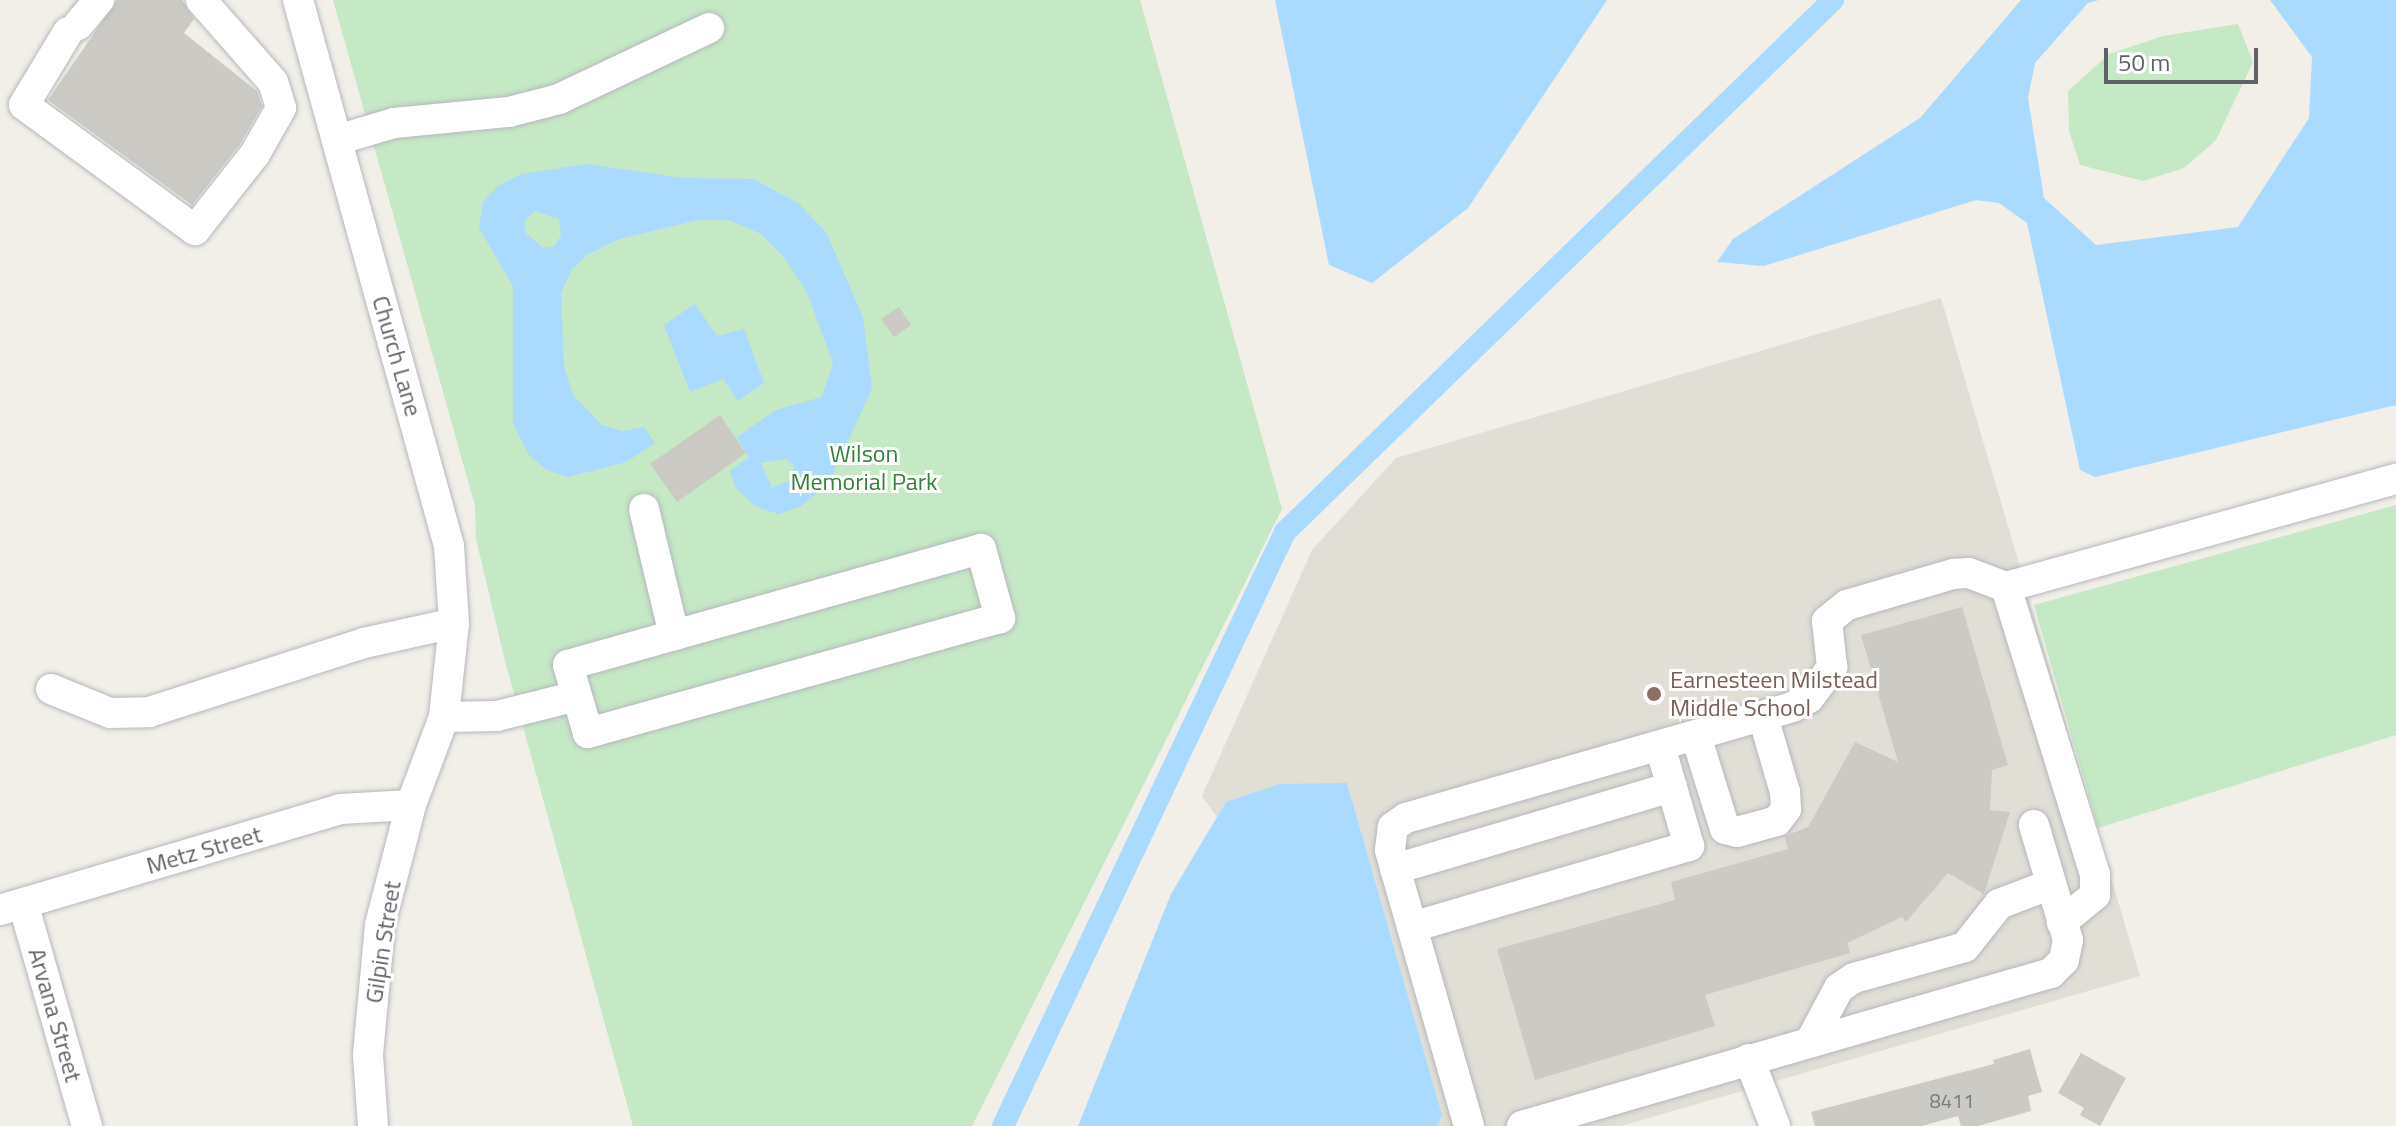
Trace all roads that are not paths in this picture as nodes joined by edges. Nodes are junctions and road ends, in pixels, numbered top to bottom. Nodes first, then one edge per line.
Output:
1 (99, 0) edge
2 (201, 0) edge
3 (298, 0) edge
4 (709, 28) dead end
5 (337, 140) junction
6 (2396, 479) edge
7 (644, 509) dead end
8 (2006, 587) junction
9 (454, 623) junction
10 (674, 635) junction
11 (51, 689) dead end
12 (577, 696) junction
13 (444, 717) junction
14 (1763, 717) junction
15 (1696, 736) junction
16 (1660, 746) junction
17 (1672, 787) junction
18 (411, 805) junction
19 (2034, 825) dead end
20 (1395, 869) junction
21 (2051, 884) junction
22 (11, 906) edge
23 (2062, 922) junction
24 (1412, 927) junction
25 (1810, 1042) junction
26 (1749, 1059) junction
27 (87, 1126) edge
28 (373, 1126) edge
29 (1469, 1126) edge
30 (1522, 1126) edge
31 (1775, 1126) edge

1 - 2 street
3 - 5 street, Church Lane
4 - 5 street
5 - 9 street, Church Lane
6 - 8 street
7 - 10 street
8 - 14 street
8 - 23 street
9 - 11 street
9 - 13 street, Church Lane
10 - 12 street
10 - 12 street
12 - 13 street
13 - 18 street, Gilpin Street
14 - 15 street
14 - 15 street
15 - 16 street
16 - 17 street
16 - 20 street
17 - 20 street
17 - 24 street
18 - 22 street, Metz Street
18 - 28 street, Gilpin Street
19 - 21 street
20 - 24 street
21 - 23 street
21 - 25 street
22 - 27 street, Arvana Street
23 - 25 street
24 - 29 street
25 - 26 street
26 - 30 street
26 - 31 street

